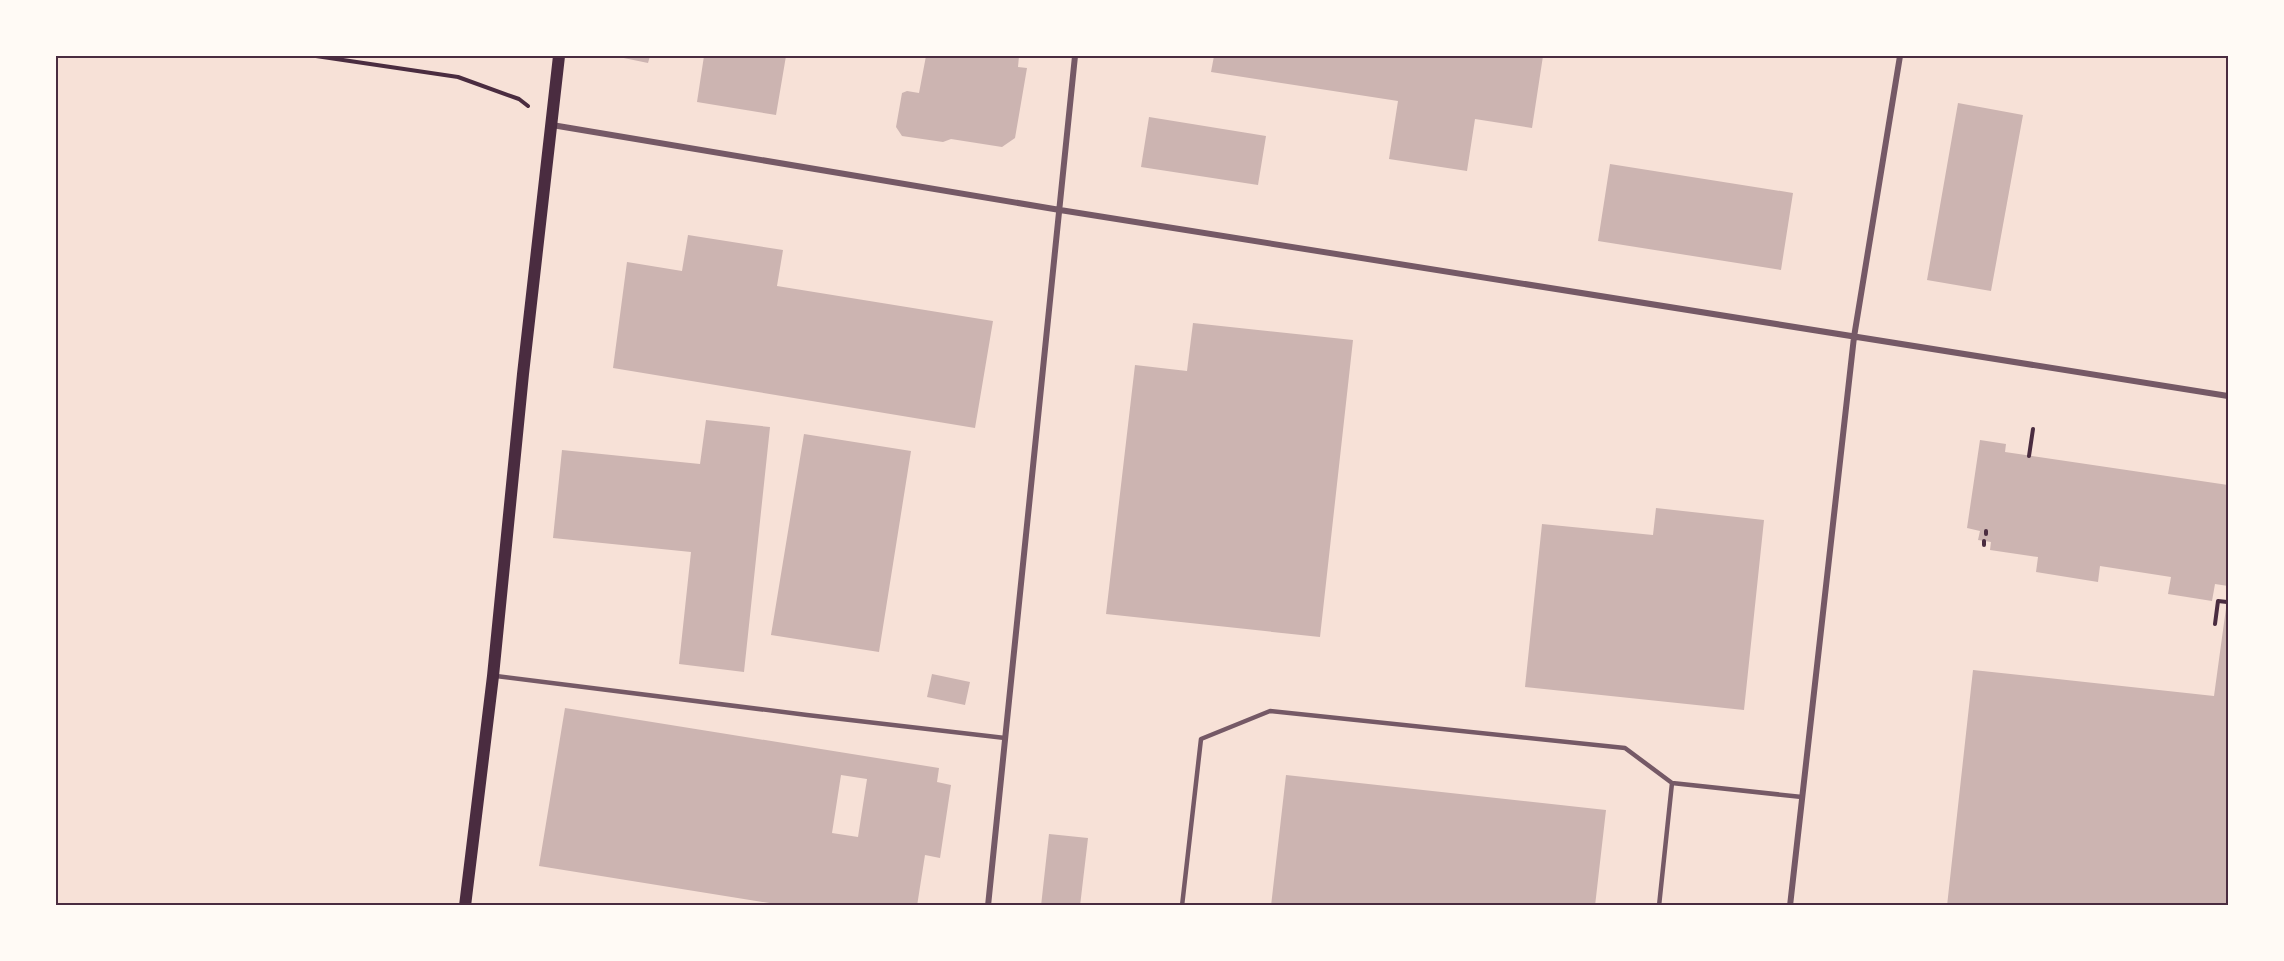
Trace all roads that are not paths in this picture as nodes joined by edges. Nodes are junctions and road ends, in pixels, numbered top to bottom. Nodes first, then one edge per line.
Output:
1 (559, 56) edge
2 (1075, 56) edge
3 (1900, 56) edge
4 (552, 125) junction
5 (1060, 210) junction
6 (1854, 337) junction
7 (2229, 396) edge
8 (493, 675) junction
9 (1005, 738) junction
10 (1672, 783) junction
11 (1802, 797) junction
12 (465, 906) edge
13 (988, 906) edge
14 (1182, 906) edge
15 (1659, 906) edge
16 (1790, 906) edge

1 - 4 main road
2 - 5 street
3 - 6 street
4 - 5 street
4 - 8 main road
5 - 6 street
5 - 9 street
6 - 7 street
6 - 11 street
8 - 9 lane
8 - 12 main road
9 - 13 street
10 - 11 lane
10 - 14 lane
10 - 15 lane
11 - 16 street

